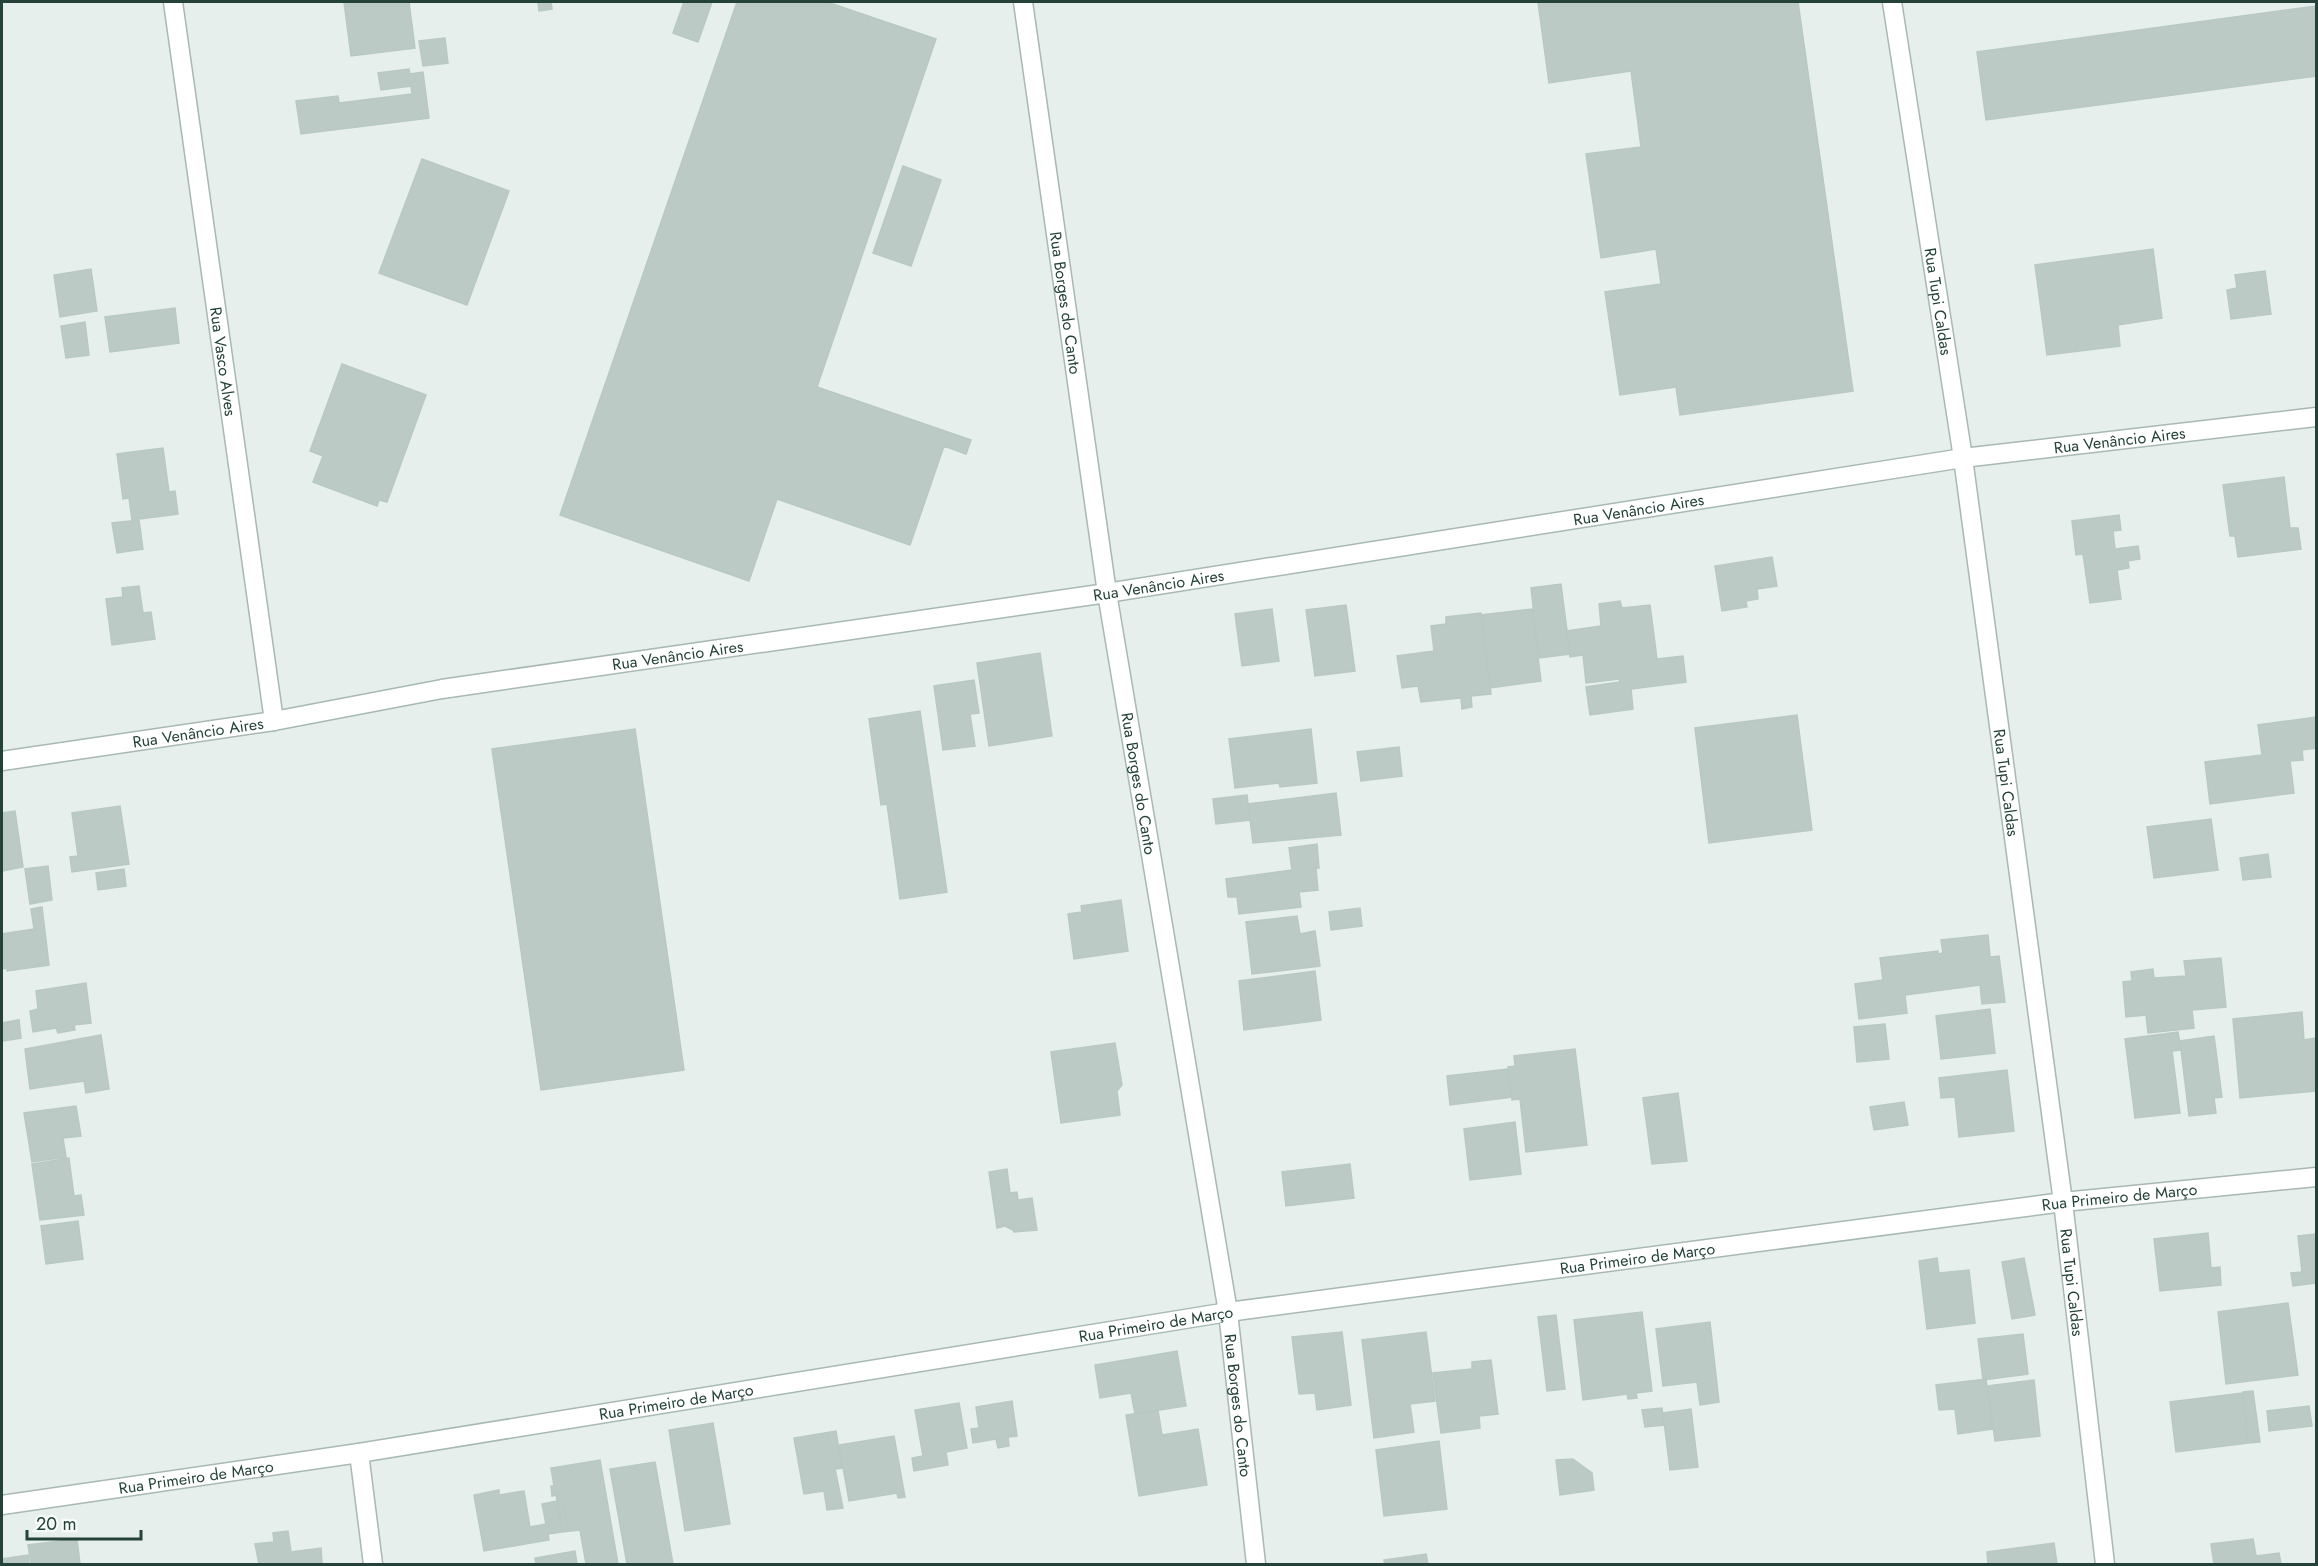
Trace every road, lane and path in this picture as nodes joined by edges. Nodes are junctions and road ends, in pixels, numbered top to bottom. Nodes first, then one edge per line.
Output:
1 (173, 2) edge
2 (1023, 2) edge
3 (1892, 2) edge
4 (2316, 417) edge
5 (1963, 458) junction
6 (1107, 593) junction
7 (274, 721) junction
8 (2, 761) edge
9 (2316, 1177) edge
10 (2063, 1202) junction
11 (1228, 1312) junction
12 (359, 1453) junction
13 (2, 1505) edge
14 (373, 1564) edge
15 (1256, 1564) edge
16 (2105, 1564) edge

1 - 7 street, Rua Vasco Alves
2 - 6 street, Rua Borges do Canto
3 - 5 street, Rua Tupi Caldas
4 - 5 street, Rua Venâncio Aires
5 - 6 street, Rua Venâncio Aires
5 - 10 street, Rua Tupi Caldas
6 - 7 street, Rua Venâncio Aires
6 - 11 street, Rua Borges do Canto
7 - 8 street, Rua Venâncio Aires
9 - 10 street, Rua Primeiro de Março
10 - 11 street, Rua Primeiro de Março
10 - 16 street, Rua Tupi Caldas
11 - 12 street, Rua Primeiro de Março
11 - 15 street, Rua Borges do Canto
12 - 13 street, Rua Primeiro de Março
12 - 14 street

